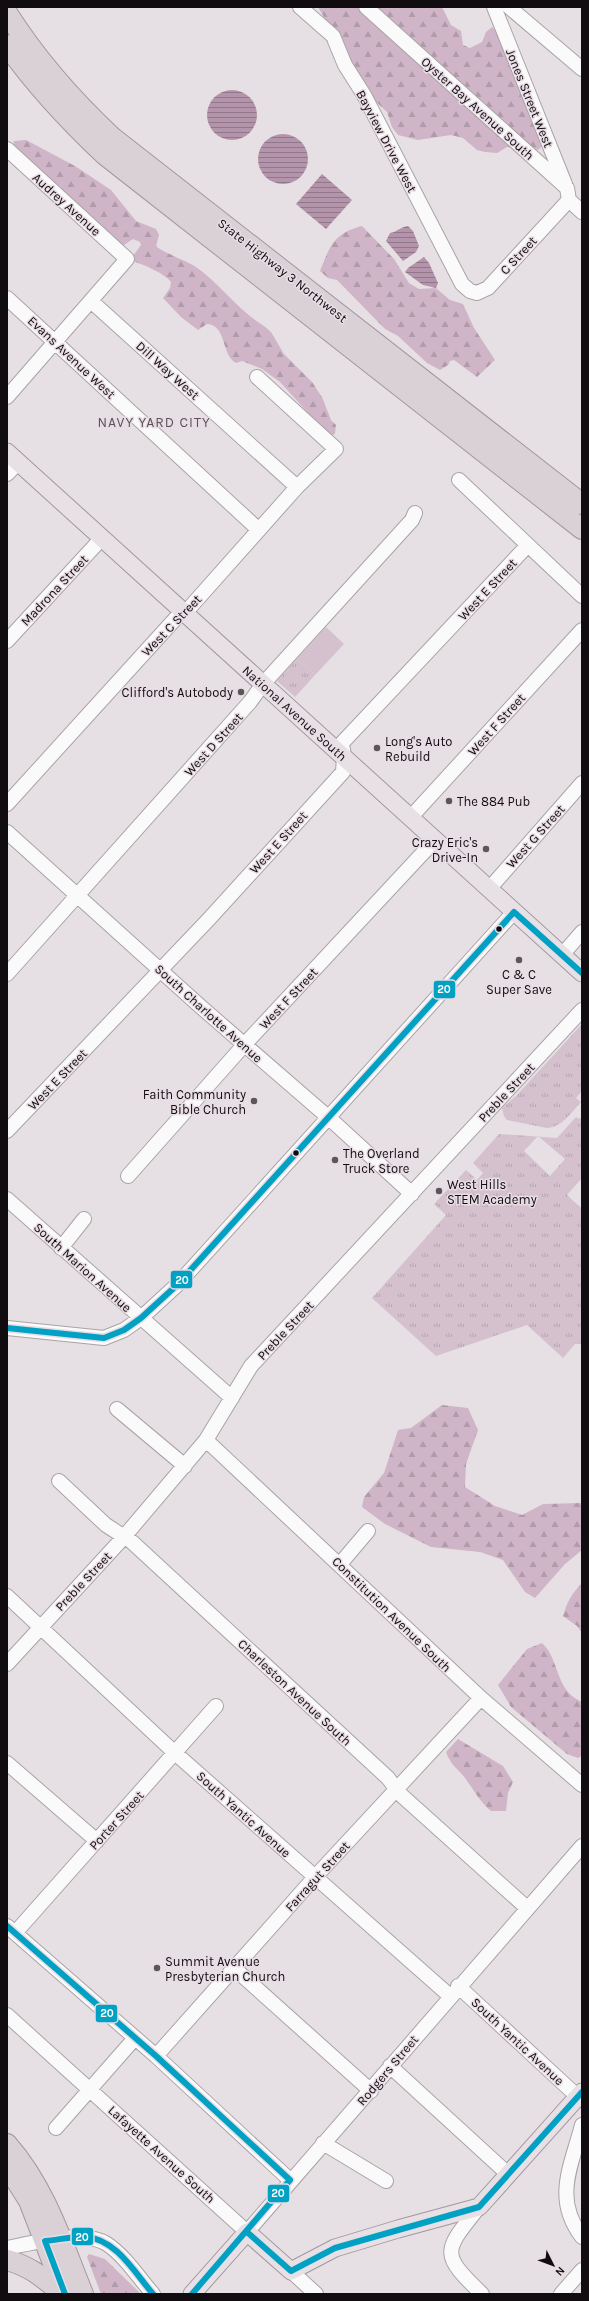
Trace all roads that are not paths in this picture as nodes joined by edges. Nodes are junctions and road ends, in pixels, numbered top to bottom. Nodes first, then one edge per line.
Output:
1 (300, 7) edge
2 (366, 7) edge
3 (494, 7) edge
4 (509, 7) edge
5 (7, 13) edge
6 (7, 45) edge
7 (7, 56) edge
8 (23, 68) junction
9 (582, 69) edge
10 (7, 149) edge
11 (568, 194) junction
12 (582, 212) edge
13 (462, 284) joint
14 (7, 298) edge
15 (91, 301) junction
16 (56, 341) junction
17 (257, 377) dead end
18 (7, 397) edge
19 (488, 431) junction
20 (11, 463) edge
21 (459, 480) dead end
22 (297, 487) junction
23 (582, 490) edge
24 (582, 504) edge
25 (560, 512) junction
26 (415, 513) dead end
27 (582, 529) edge
28 (259, 530) junction
29 (582, 536) edge
30 (102, 538) junction
31 (528, 545) junction
32 (582, 596) edge
33 (185, 613) junction
34 (582, 630) edge
35 (7, 641) edge
36 (263, 684) junction
37 (344, 757) junction
38 (582, 783) edge
39 (7, 804) edge
40 (410, 818) junction
41 (7, 832) edge
42 (435, 840) junction
43 (489, 889) junction
44 (76, 894) junction
45 (514, 912) junction
46 (582, 932) edge
47 (562, 955) junction
48 (161, 970) junction
49 (582, 973) edge
50 (7, 974) edge
51 (582, 1010) edge
52 (244, 1046) junction
53 (328, 1117) junction
54 (7, 1131) edge
55 (128, 1176) dead end
56 (412, 1194) junction
57 (7, 1199) edge
58 (84, 1219) dead end
59 (61, 1248) junction
60 (141, 1318) junction
61 (10, 1325) edge
62 (232, 1398) junction
63 (117, 1409) dead end
64 (206, 1440) junction
65 (185, 1466) junction
66 (59, 1481) dead end
67 (368, 1531) dead end
68 (123, 1538) junction
69 (340, 1564) junction
70 (7, 1596) edge
71 (41, 1627) junction
72 (7, 1664) edge
73 (480, 1698) junction
74 (216, 1706) dead end
75 (175, 1753) junction
76 (7, 1763) edge
77 (582, 1785) edge
78 (395, 1790) junction
79 (97, 1841) junction
80 (582, 1846) edge
81 (315, 1877) junction
82 (526, 1908) junction
83 (11, 1930) edge
84 (235, 1969) junction
85 (454, 1991) junction
86 (7, 2015) edge
87 (135, 2038) junction
88 (156, 2056) junction
89 (390, 2066) junction
90 (91, 2090) junction
91 (371, 2091) junction
92 (580, 2094) edge
93 (582, 2125) edge
94 (56, 2128) dead end
95 (323, 2143) junction
96 (7, 2144) edge
97 (7, 2166) edge
98 (508, 2174) junction
99 (290, 2180) junction
100 (386, 2181) dead end
101 (479, 2207) junction
102 (247, 2232) junction
103 (582, 2237) edge
104 (53, 2241) junction
105 (7, 2248) edge
106 (7, 2260) edge
107 (582, 2270) edge
108 (290, 2271) junction
109 (64, 2294) edge
110 (83, 2294) edge
111 (153, 2294) edge
112 (192, 2294) edge
113 (316, 2294) edge
114 (482, 2294) edge
115 (560, 2294) edge

1 - 13 street, Bayview Drive West
2 - 11 street, Oyster Bay Avenue South
3 - 11 street, Jones Street West
4 - 9 street
5 - 19 highway, State Highway 3 Northwest
6 - 8 highway, State Highway 3 Northwest
7 - 8 highway
8 - 25 highway, State Highway 3 Northwest
10 - 15 street, Audrey Avenue
11 - 12 street, Oyster Bay Avenue South
11 - 13 street, C Street
14 - 16 street, Evans Avenue West
15 - 16 street
15 - 22 street, Dill Way West
16 - 18 street
16 - 28 street, Evans Avenue West
17 - 22 street, West C Street
19 - 23 highway
19 - 24 highway, State Highway 3 Northwest
20 - 30 main road, National Avenue South
21 - 31 street
22 - 28 street, West C Street
25 - 27 highway, State Highway 3 Northwest
25 - 29 highway
26 - 36 street, West D Street
28 - 33 street, West C Street
30 - 33 main road, National Avenue South
30 - 35 street, Madrona Street
31 - 32 street
31 - 37 street, West E Street
33 - 36 main road, National Avenue South
33 - 39 street, West C Street
34 - 40 street, West F Street
36 - 37 main road, National Avenue South
36 - 44 street, West D Street
37 - 40 main road, National Avenue South
37 - 48 street, West E Street
38 - 43 street, West G Street
40 - 42 main road, National Avenue South
41 - 44 street, South Charlotte Avenue
42 - 43 main road, National Avenue South
42 - 52 street, West F Street
43 - 45 main road, National Avenue South
44 - 48 street, South Charlotte Avenue
44 - 50 street, West D Street
45 - 47 main road, National Avenue South
45 - 53 street
46 - 47 street
47 - 49 main road, National Avenue South
48 - 52 street, South Charlotte Avenue
48 - 54 street, West E Street
51 - 56 street, Preble Street
52 - 53 street, South Charlotte Avenue
52 - 55 street, West F Street
53 - 56 street, South Charlotte Avenue
53 - 60 street
56 - 62 street, Preble Street
57 - 59 street, South Marion Avenue
58 - 59 street
59 - 60 street, South Marion Avenue
60 - 61 street
60 - 62 street, South Marion Avenue
62 - 64 street, Preble Street
63 - 65 street
64 - 65 street, Preble Street
64 - 69 street, Constitution Avenue South
65 - 68 street, Preble Street
66 - 68 street, Charleston Avenue South
67 - 69 street
68 - 71 street, Preble Street
68 - 78 street, Charleston Avenue South
69 - 73 street, Constitution Avenue South
70 - 71 street, South Yantic Avenue
71 - 72 street, Preble Street
71 - 75 street, South Yantic Avenue
73 - 77 street, Constitution Avenue South
73 - 78 street, Farragut Street
74 - 75 street, Porter Street
75 - 79 street, Porter Street
75 - 81 street, South Yantic Avenue
76 - 79 street
78 - 81 street, Farragut Street
78 - 82 street, Charleston Avenue South
79 - 83 street, Porter Street
80 - 82 street, Rodgers Street
81 - 84 street, Farragut Street
81 - 85 street, South Yantic Avenue
82 - 85 street, Rodgers Street
83 - 87 street
84 - 88 street, Farragut Street
84 - 91 street
85 - 89 street, Rodgers Street
85 - 92 street, South Yantic Avenue
86 - 90 street, Lafayette Avenue South
87 - 88 street
87 - 90 street
88 - 99 street
89 - 91 street, Rodgers Street
89 - 98 street
90 - 94 street
90 - 102 street, Lafayette Avenue South
91 - 95 street, Rodgers Street
92 - 98 main road
93 - 103 street
95 - 99 street, Rodgers Street
95 - 100 street
96 - 104 highway
97 - 104 highway
98 - 101 main road
99 - 102 street, Rodgers Street
101 - 108 main road
101 - 114 street
102 - 108 main road, Lafayette Avenue South
102 - 112 main road, Rodgers Street
104 - 105 street
104 - 109 highway
104 - 110 highway
104 - 111 street
106 - 109 highway
107 - 115 street
108 - 113 street, Lafayette Avenue South

